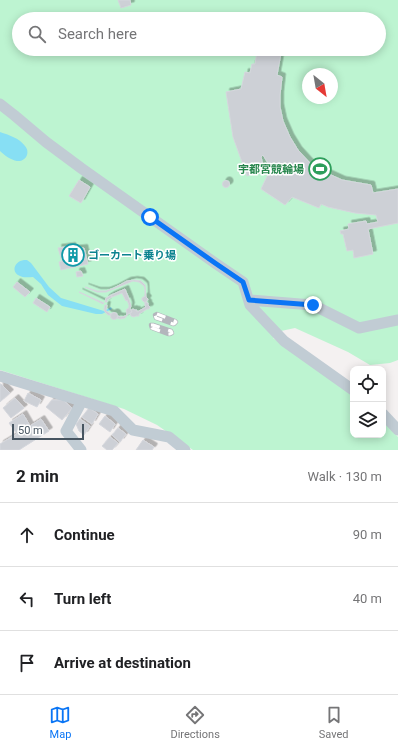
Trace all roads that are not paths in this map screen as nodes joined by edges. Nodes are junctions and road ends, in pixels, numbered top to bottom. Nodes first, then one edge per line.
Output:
1 (0, 104) edge
2 (249, 300) junction
3 (398, 320) edge
4 (0, 376) edge
5 (350, 388) edge
6 (82, 401) junction
7 (386, 417) edge
8 (398, 430) edge
9 (80, 450) edge
10 (185, 450) edge

1 - 2 street
2 - 3 street
2 - 5 street
4 - 6 street
6 - 9 street
6 - 10 street
7 - 8 street

